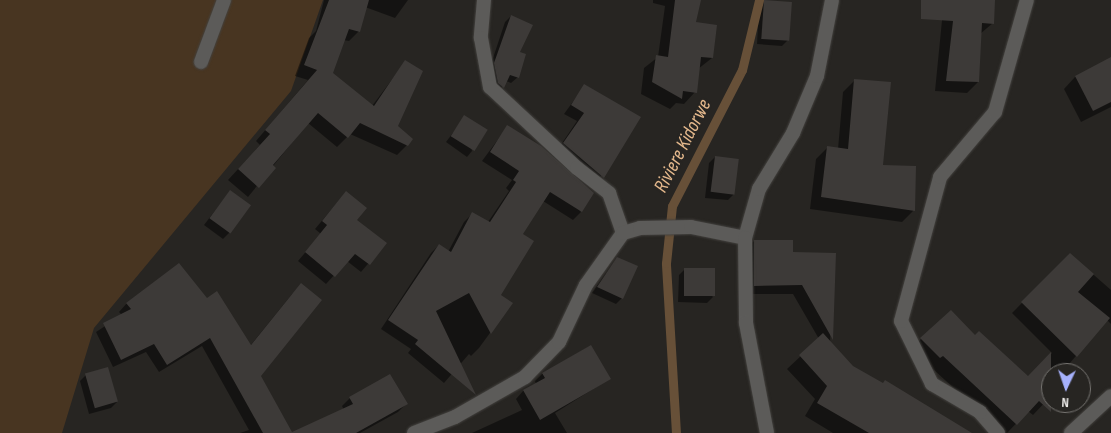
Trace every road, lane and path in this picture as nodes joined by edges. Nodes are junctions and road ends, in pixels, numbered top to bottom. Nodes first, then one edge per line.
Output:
1 (224, 0) edge
2 (484, 0) edge
3 (832, 0) edge
4 (1027, 0) edge
5 (201, 62) dead end
6 (623, 233) junction
7 (745, 238) junction
8 (1111, 396) edge
9 (414, 433) edge
10 (767, 433) edge
11 (998, 433) edge
12 (1071, 433) edge

1 - 5 street
2 - 6 street
3 - 7 street
4 - 11 street
6 - 7 street
6 - 9 street
7 - 10 street
8 - 12 street

